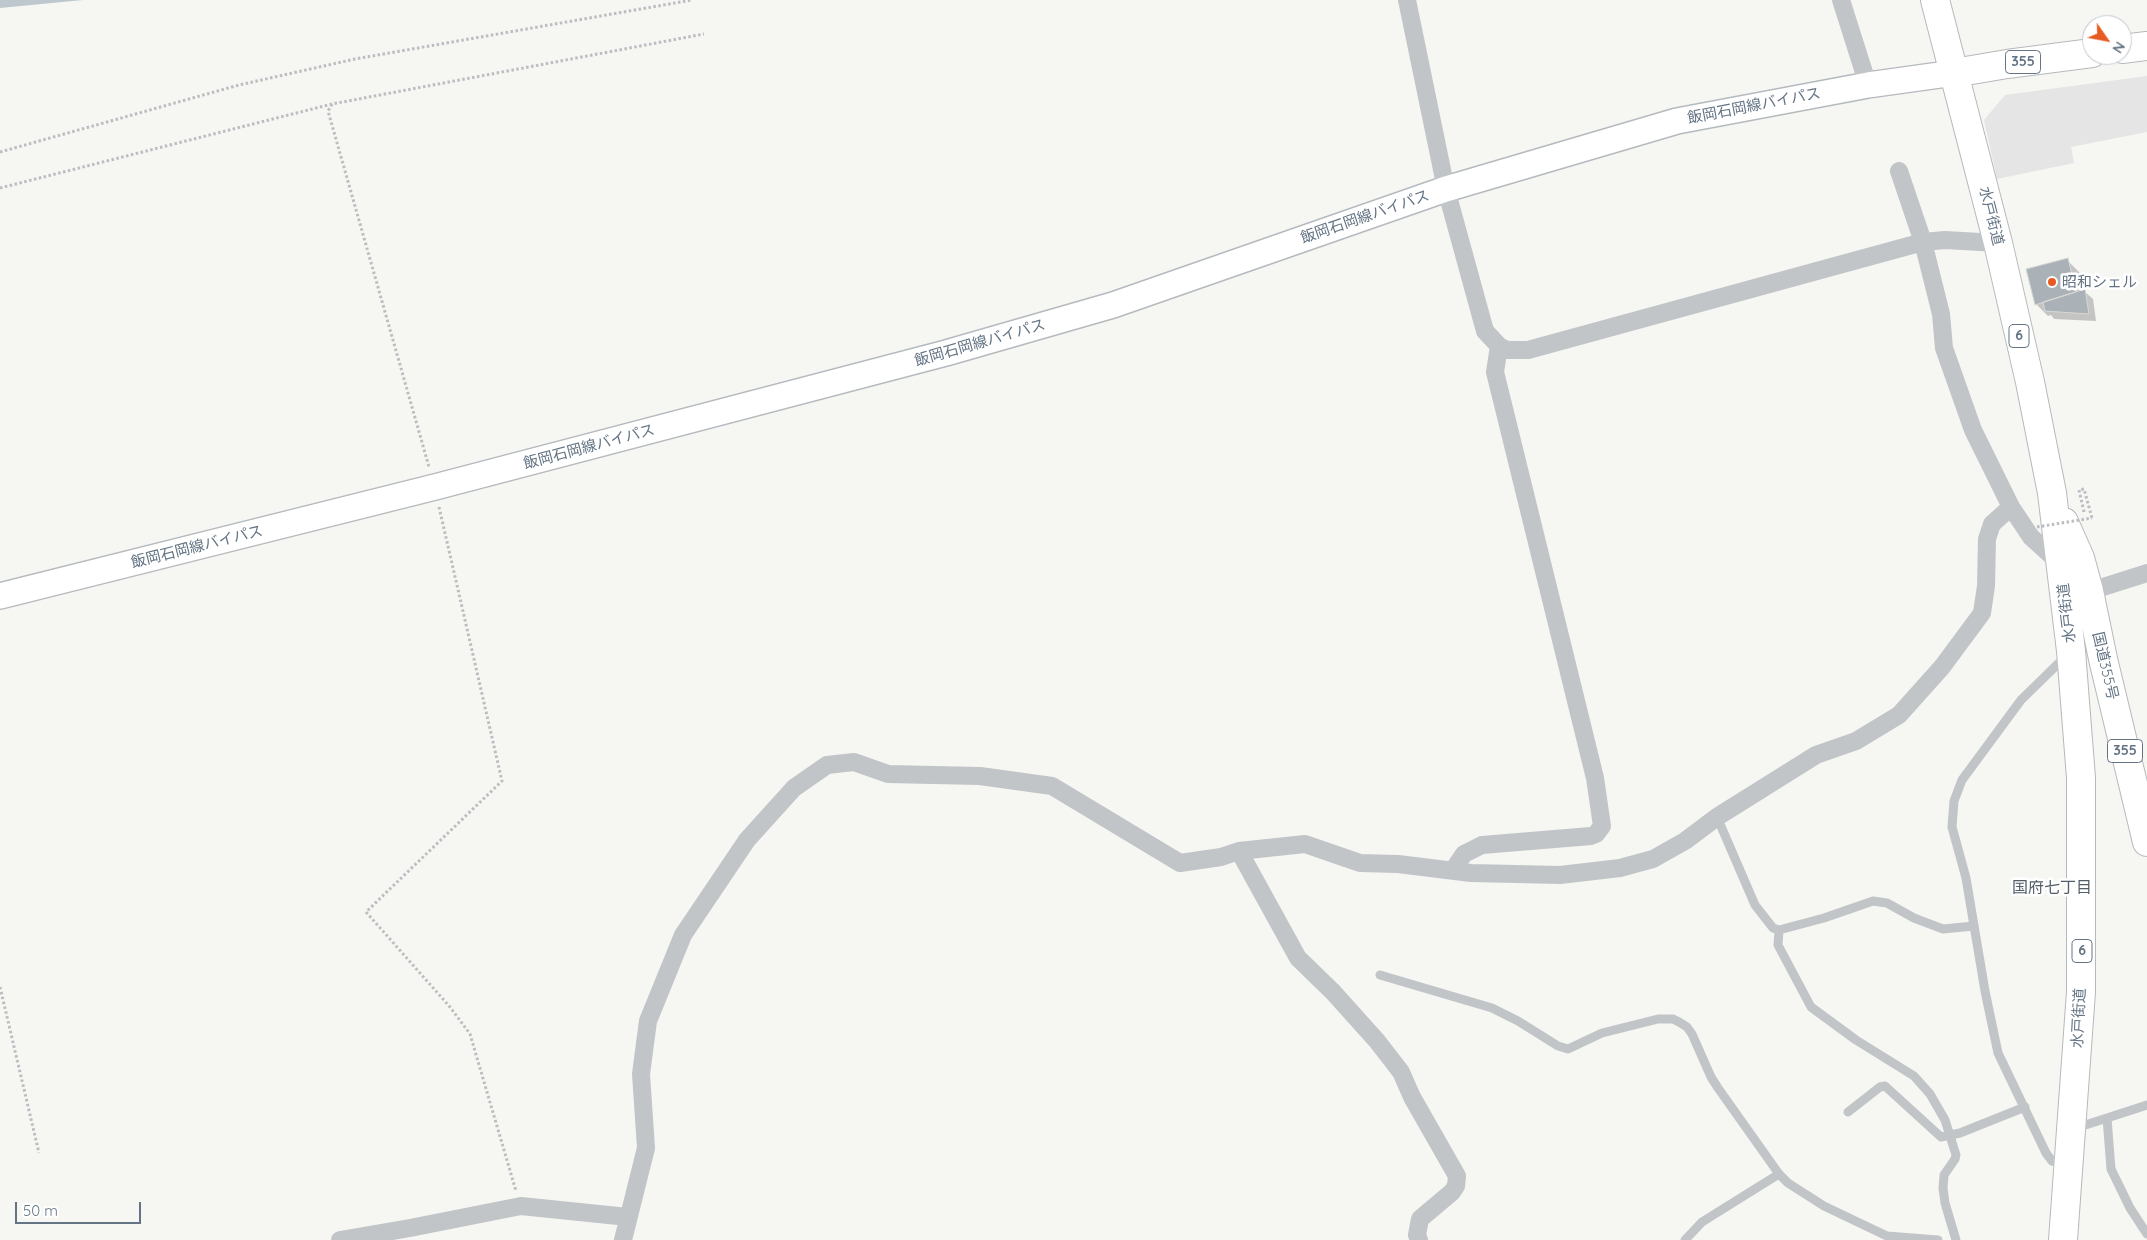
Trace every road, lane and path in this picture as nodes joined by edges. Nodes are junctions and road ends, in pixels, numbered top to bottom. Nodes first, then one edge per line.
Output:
1 (692, 0) edge
2 (1407, 0) edge
3 (1841, 0) edge
4 (1935, 0) edge
5 (704, 34) dead end
6 (2147, 46) edge
7 (2132, 48) edge
8 (2082, 54) edge
9 (1954, 74) junction
10 (1868, 85) junction
11 (332, 104) junction
12 (0, 152) edge
13 (1900, 171) dead end
14 (0, 188) edge
15 (1446, 189) junction
16 (1923, 242) junction
17 (1998, 243) junction
18 (1499, 346) junction
19 (434, 487) junction
20 (2011, 507) junction
21 (2078, 515) dead end
22 (2037, 527) dead end
23 (2070, 559) junction
24 (2147, 574) edge
25 (0, 596) edge
26 (2074, 603) junction
27 (2071, 651) junction
28 (1717, 817) junction
29 (2147, 842) edge
30 (1240, 851) junction
31 (1453, 870) junction
32 (1974, 926) junction
33 (1779, 930) junction
34 (1380, 975) dead end
35 (0, 988) edge
36 (2147, 1105) edge
37 (2026, 1107) junction
38 (1848, 1112) dead end
39 (2107, 1118) junction
40 (2072, 1129) junction
41 (1951, 1135) junction
42 (39, 1153) dead end
43 (2070, 1166) junction
44 (1779, 1174) junction
45 (521, 1206) junction
46 (628, 1217) junction
47 (411, 1234) edge
48 (2147, 1234) edge
49 (340, 1240) edge
50 (623, 1240) edge
51 (1419, 1240) edge
52 (1685, 1240) edge
53 (1938, 1240) edge
54 (1956, 1240) edge
55 (2063, 1240) edge

1 - 12 path
2 - 15 street
3 - 10 street
4 - 9 highway, 水戸街道 / 6
5 - 11 path
6 - 7 highway
8 - 9 highway, 355
9 - 10 main road, 飯岡石岡線バイパス
9 - 17 highway, 水戸街道 / 6
10 - 15 main road, 飯岡石岡線バイパス
11 - 14 path
11 - 19 path
13 - 16 street
15 - 18 street
15 - 19 main road, 飯岡石岡線バイパス
16 - 17 street
16 - 18 street
16 - 20 street
17 - 23 highway, 水戸街道 / 6
18 - 31 street
19 - 25 main road, 飯岡石岡線バイパス
19 - 45 path
20 - 23 street
20 - 28 street
21 - 22 path, bridge
23 - 26 highway, 水戸街道 / 6
24 - 26 street
26 - 27 highway, 水戸街道 / 6
26 - 29 highway, 国道355号 / 355
27 - 32 lane
27 - 40 highway, 水戸街道 / 6
28 - 31 street
28 - 33 lane
30 - 31 street
30 - 46 street
30 - 51 street
32 - 33 lane
32 - 37 lane
33 - 41 lane
34 - 44 lane
35 - 42 path
36 - 39 lane
37 - 41 lane
37 - 43 lane
38 - 41 lane
39 - 40 lane
39 - 48 lane
40 - 43 highway, 水戸街道 / 6
41 - 54 lane
43 - 55 highway, 水戸街道 / 6
44 - 52 lane
44 - 53 lane
45 - 46 street
45 - 47 street
46 - 50 street
47 - 49 street

